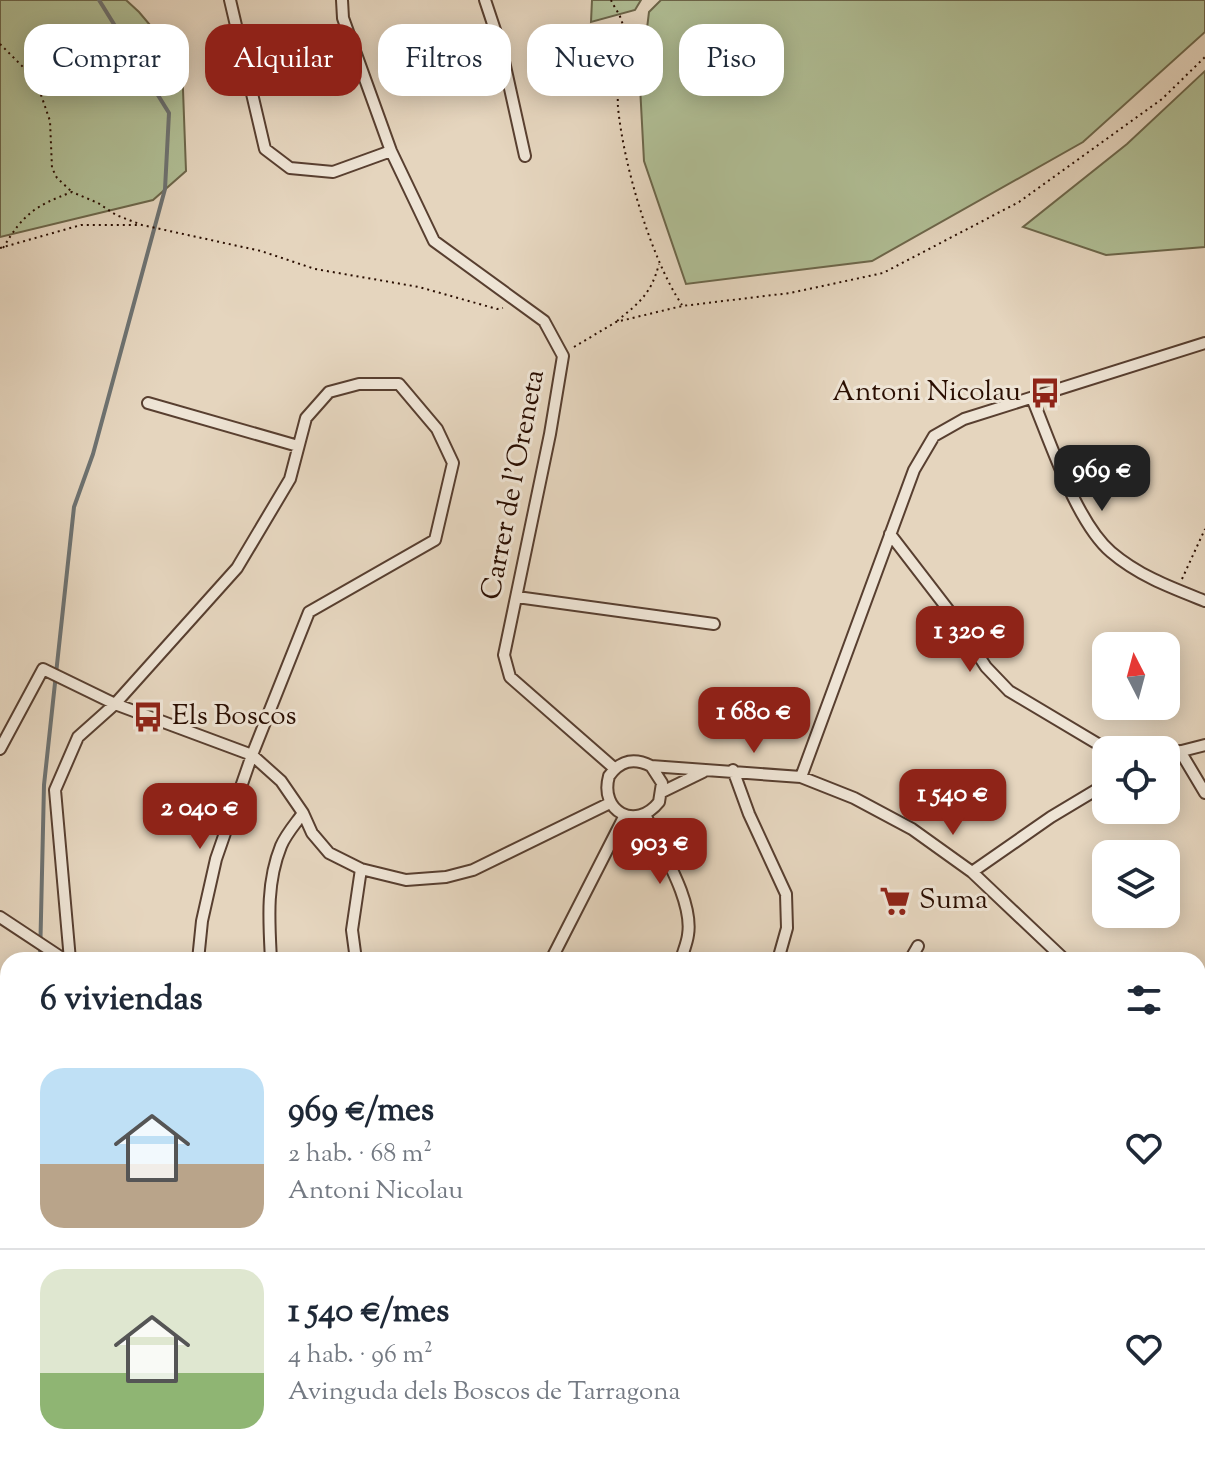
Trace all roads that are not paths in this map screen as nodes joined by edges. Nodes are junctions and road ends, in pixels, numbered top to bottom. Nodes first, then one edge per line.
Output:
1 (230, 0) edge
2 (342, 0) edge
3 (485, 0) edge
4 (391, 151) junction
5 (525, 156) dead end
6 (1205, 343) edge
7 (1032, 398) junction
8 (148, 403) dead end
9 (298, 446) junction
10 (890, 534) junction
11 (517, 597) junction
12 (1205, 601) edge
13 (714, 624) dead end
14 (115, 704) junction
15 (1092, 740) edge
16 (1205, 745) edge
17 (0, 749) edge
18 (1180, 751) joint
19 (252, 755) junction
20 (651, 766) junction
21 (614, 768) junction
22 (733, 770) junction
23 (705, 771) junction
24 (801, 777) junction
25 (662, 792) junction
26 (1092, 792) edge
27 (1205, 793) edge
28 (610, 803) junction
29 (303, 813) junction
30 (645, 814) junction
31 (625, 815) junction
32 (361, 869) junction
33 (972, 872) junction
34 (0, 917) edge
35 (918, 946) dead end
36 (53, 952) edge
37 (66, 952) edge
38 (199, 952) edge
39 (271, 952) edge
40 (355, 952) edge
41 (555, 952) edge
42 (683, 952) edge
43 (780, 952) edge
44 (915, 952) edge
45 (1057, 952) edge

1 - 4 street
2 - 4 street, Carrer de l'Oreneta
3 - 5 street
4 - 11 street, Carrer de l'Oreneta
6 - 7 street
7 - 10 street
7 - 12 street
8 - 9 street
9 - 14 street
9 - 19 street
10 - 15 street
10 - 24 street
11 - 13 street
11 - 21 street, Carrer de l'Oreneta
14 - 17 street
14 - 19 street
14 - 37 street
16 - 18 street
18 - 27 street
19 - 29 street
19 - 38 street
20 - 21 street
20 - 23 street
20 - 25 street
21 - 28 street
22 - 23 street
22 - 24 street
22 - 43 street
23 - 25 street
24 - 33 street
25 - 30 street
26 - 33 street
28 - 31 street
28 - 32 street
29 - 32 street
29 - 39 street
30 - 31 street
30 - 42 street
31 - 41 street
32 - 40 street
33 - 45 street
34 - 36 street
35 - 44 street

